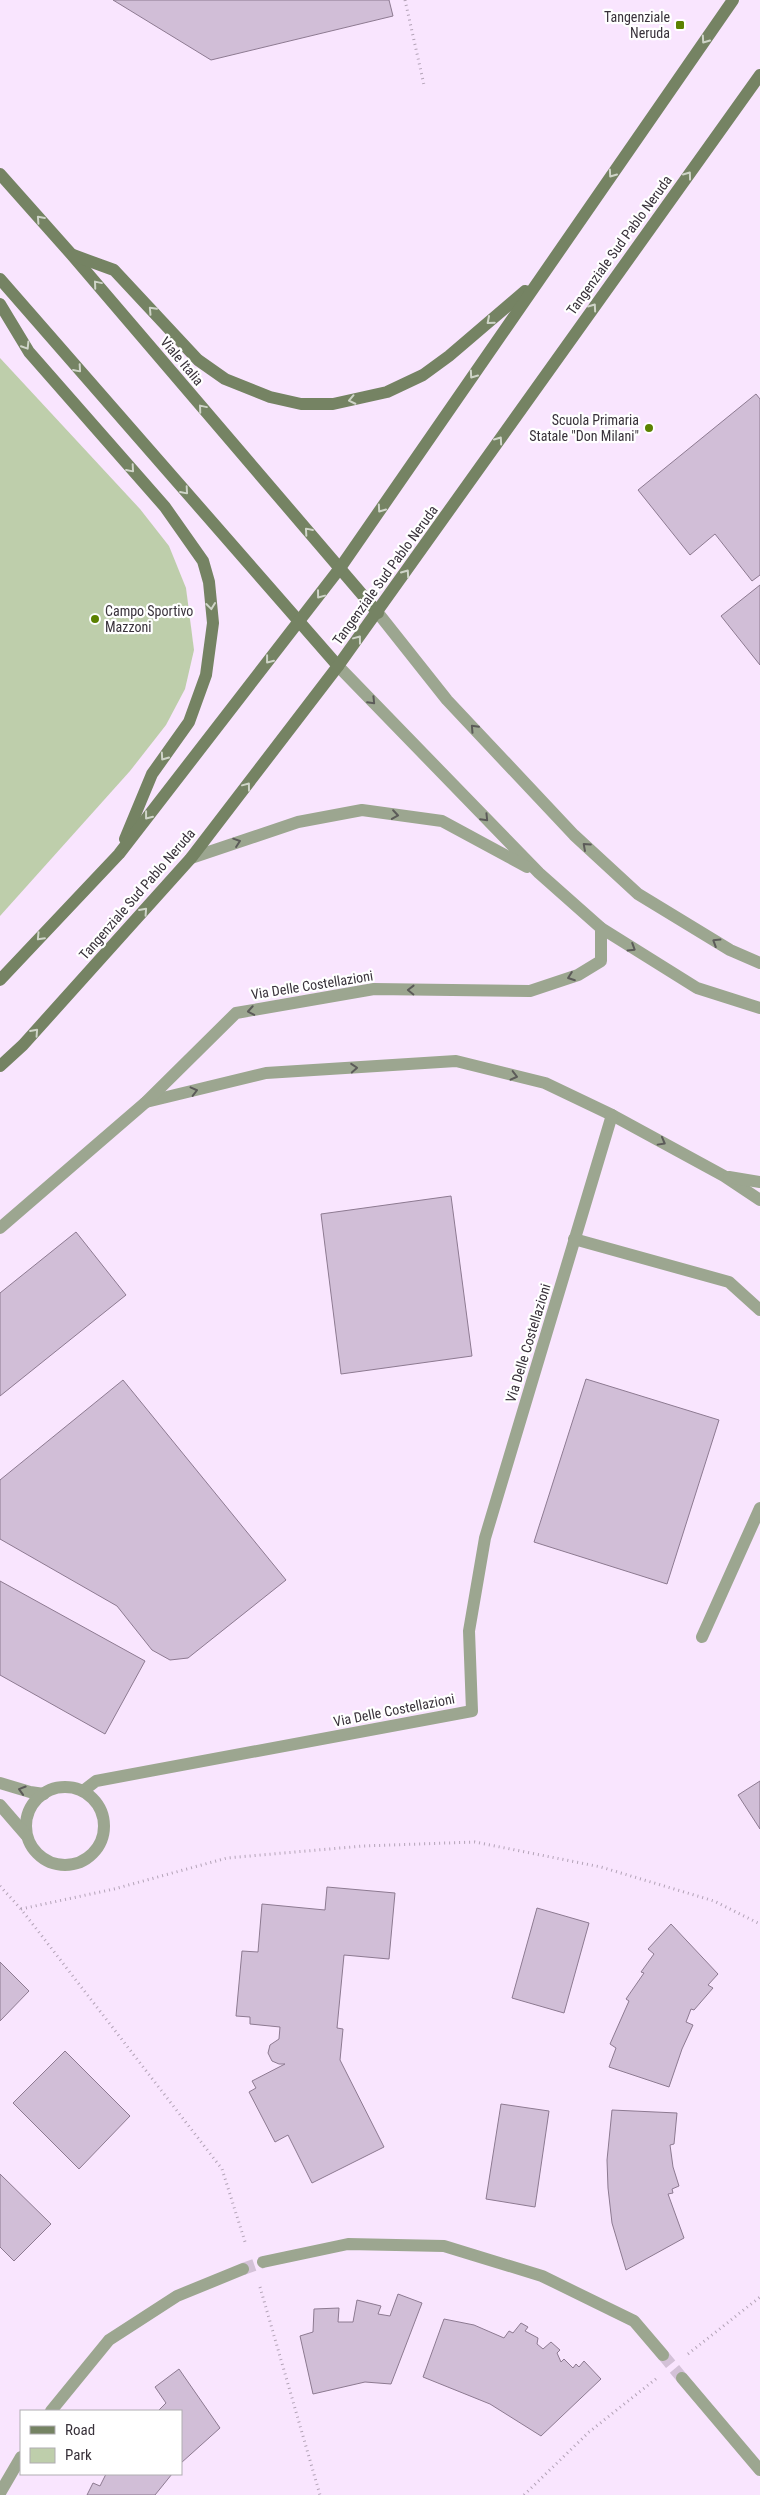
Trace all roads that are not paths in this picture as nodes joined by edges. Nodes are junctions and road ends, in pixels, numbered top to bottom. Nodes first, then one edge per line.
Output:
1 (732, 0) edge
2 (760, 75) edge
3 (0, 174) edge
4 (72, 255) junction
5 (541, 278) junction
6 (0, 279) edge
7 (0, 304) edge
8 (340, 568) junction
9 (378, 613) junction
10 (299, 622) junction
11 (338, 666) junction
12 (119, 854) junction
13 (191, 858) junction
14 (539, 873) junction
15 (601, 928) junction
16 (760, 963) edge
17 (0, 980) edge
18 (760, 1008) edge
19 (0, 1066) edge
20 (146, 1102) junction
21 (612, 1114) junction
22 (724, 1176) junction
23 (760, 1182) edge
24 (760, 1200) edge
25 (0, 1228) edge
26 (574, 1239) junction
27 (760, 1310) edge
28 (760, 1508) edge
29 (702, 1637) dead end
30 (0, 1783) edge
31 (83, 1792) junction
32 (44, 1794) junction
33 (0, 1805) edge
34 (26, 1834) junction
35 (263, 2262) tunnel mouth
36 (243, 2269) tunnel mouth
37 (663, 2355) tunnel mouth
38 (682, 2378) tunnel mouth
39 (53, 2410) edge
40 (20, 2459) edge
41 (760, 2470) edge
42 (0, 2493) edge

1 -> 5 main road
9 -> 2 main road, Tangenziale Sud Pablo Neruda
4 -> 3 main road, Viale Italia
5 -> 4 main road
8 -> 4 main road, Viale Italia
5 -> 8 main road
6 -> 10 main road
7 -> 12 main road
8 - 9 main road, Viale Italia
8 -> 10 main road
11 -> 9 main road, Tangenziale Sud Pablo Neruda
16 -> 9 street
10 - 11 main road
10 -> 12 main road
13 -> 11 main road, Tangenziale Sud Pablo Neruda
11 -> 14 street
12 -> 17 main road
13 -> 14 street
19 -> 13 main road, Tangenziale Sud Pablo Neruda
14 - 15 street
15 -> 18 street
15 -> 20 street, Via Delle Costellazioni
20 -> 21 street, Via Delle Costellazioni
20 - 25 street, Via Delle Costellazioni
21 -> 22 street, Via Delle Costellazioni
21 - 26 street, Via Delle Costellazioni
22 - 23 street, Via Delle Costellazioni
22 - 24 street, Via Delle Costellazioni
26 - 27 street
26 - 31 street, Via Delle Costellazioni
28 - 29 street
32 -> 30 street
31 - 32 street
31 - 34 street
32 - 34 street
33 - 34 street
35 - 37 street
36 - 39 street
38 - 41 street
40 - 42 street

